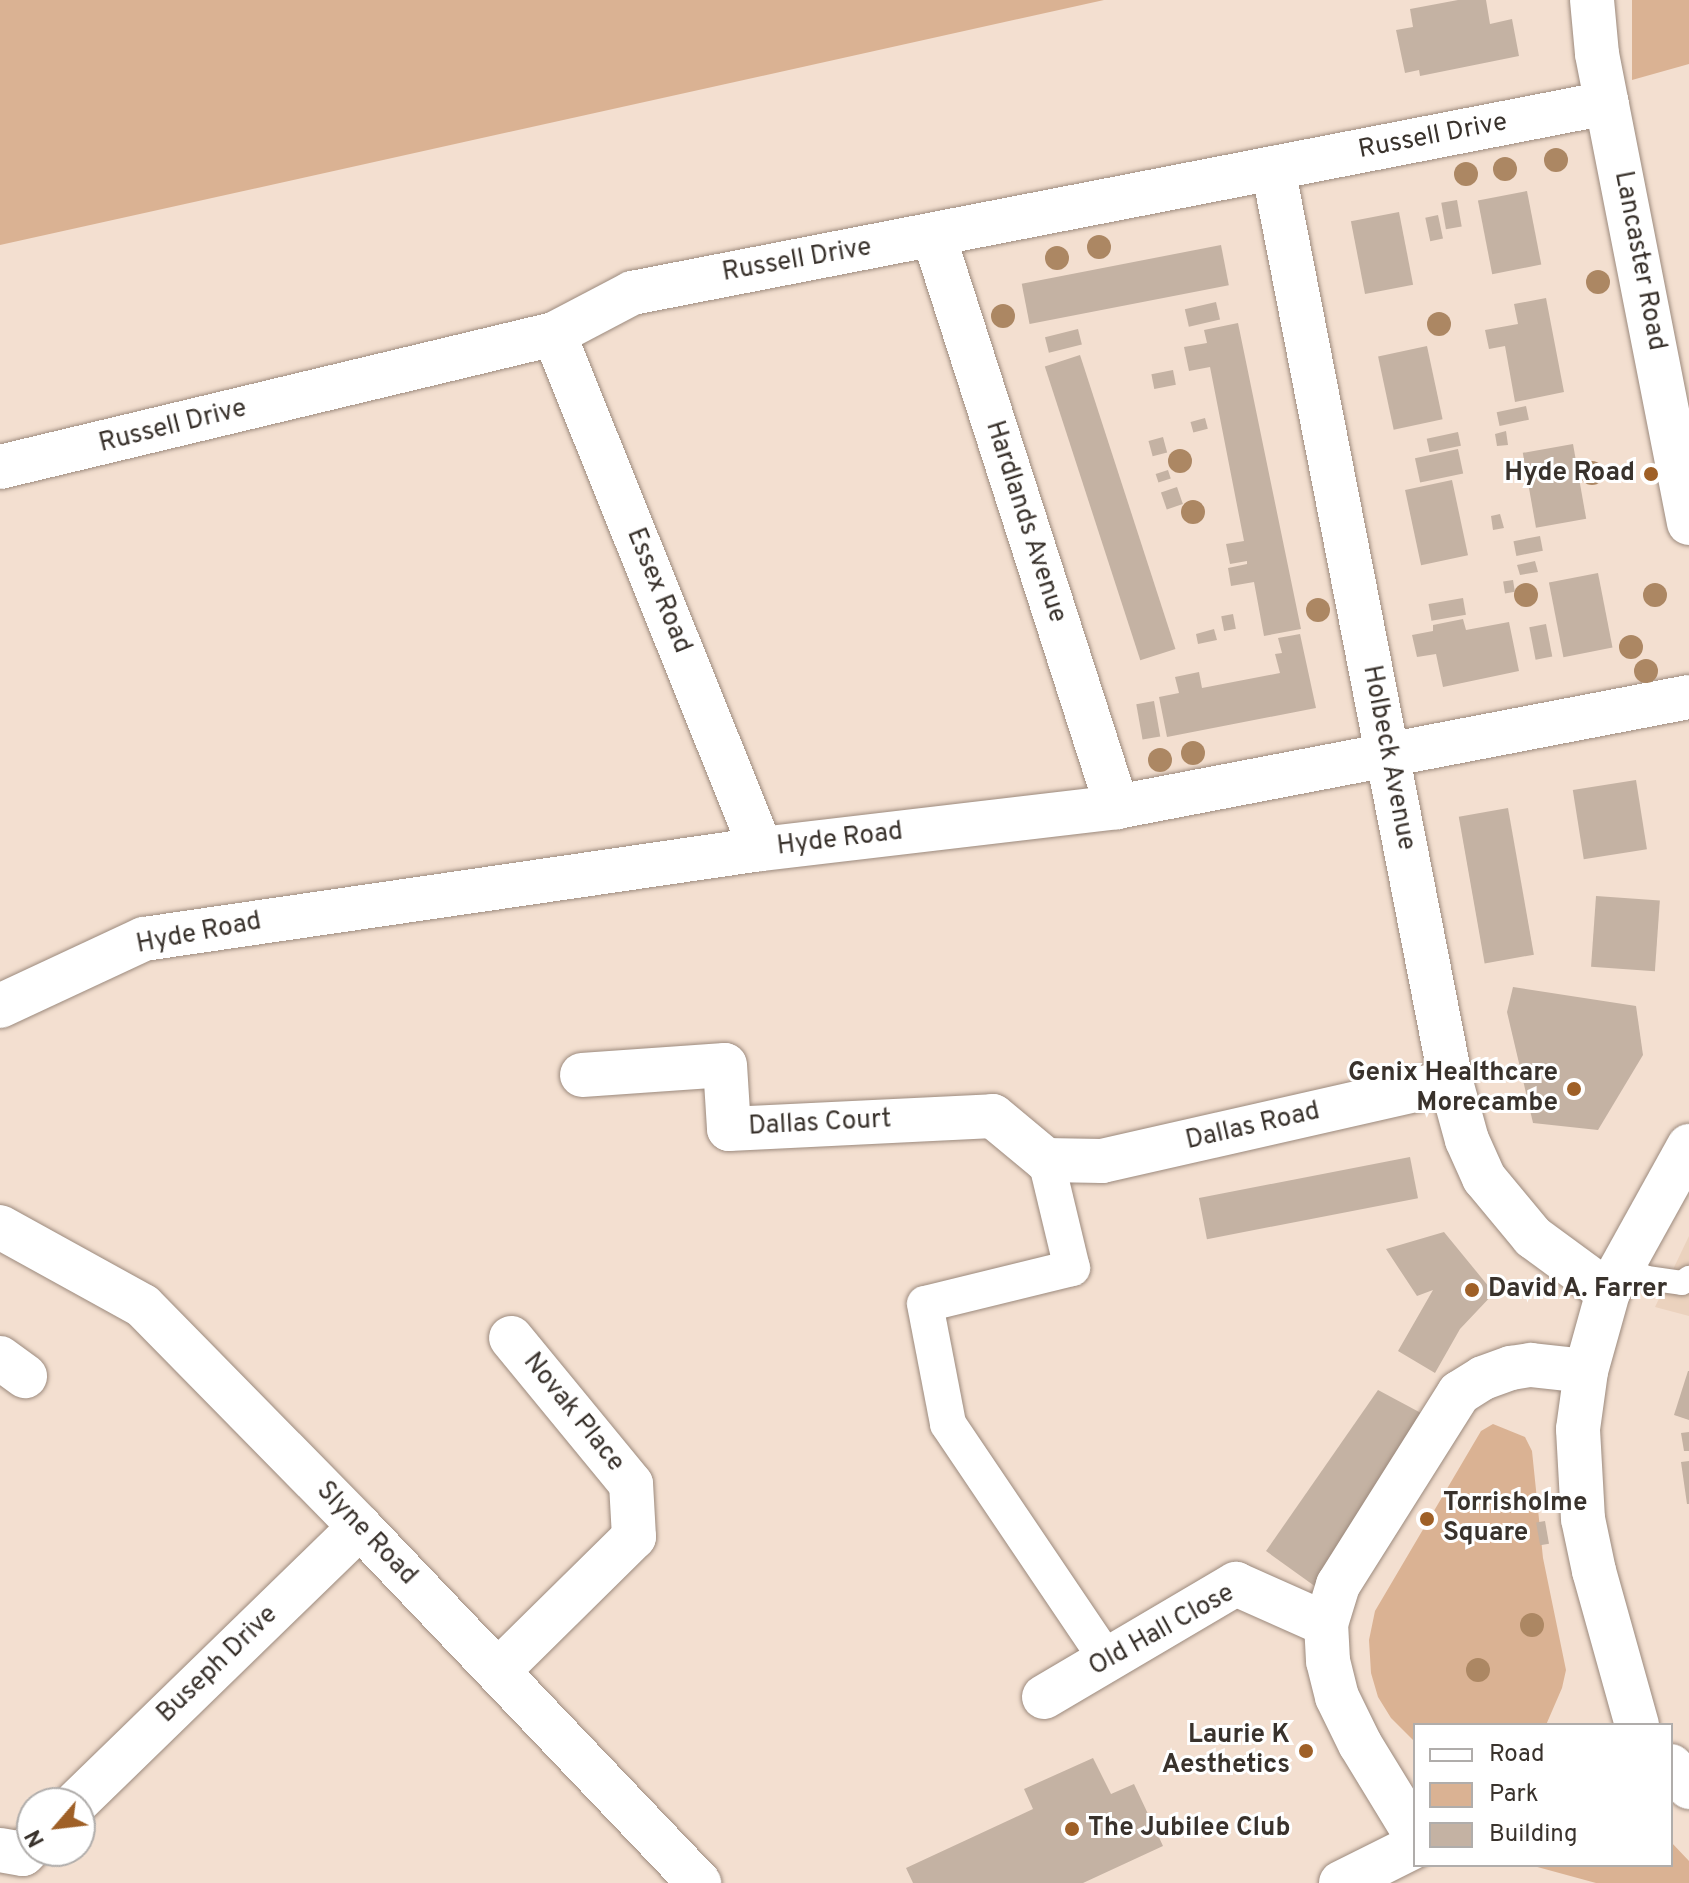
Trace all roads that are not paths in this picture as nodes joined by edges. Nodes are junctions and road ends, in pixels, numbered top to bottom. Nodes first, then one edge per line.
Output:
1 (1592, 0) edge
2 (1607, 103) junction
3 (1273, 168) junction
4 (934, 237) junction
5 (554, 334) junction
6 (0, 467) edge
7 (1685, 476) edge
8 (1689, 523) edge
9 (1689, 697) edge
10 (1388, 755) junction
11 (1117, 807) junction
12 (761, 849) junction
13 (0, 1006) edge
14 (582, 1075) dead end
15 (1451, 1082) junction
16 (1689, 1146) edge
17 (1046, 1160) junction
18 (0, 1227) edge
19 (1689, 1278) edge
20 (1616, 1279) junction
21 (511, 1338) dead end
22 (1586, 1371) junction
23 (360, 1527) junction
24 (1326, 1624) junction
25 (1107, 1660) junction
26 (498, 1671) junction
27 (1044, 1697) dead end
28 (1635, 1723) edge
29 (1673, 1768) edge
30 (92, 1787) edge
31 (1689, 1787) edge
32 (1413, 1831) edge
33 (1413, 1847) edge
34 (699, 1883) edge
35 (1341, 1883) edge

1 - 2 street, Lancaster Road
2 - 3 street, Russell Drive
2 - 7 street, Lancaster Road
3 - 4 street, Russell Drive
3 - 10 street, Holbeck Avenue
4 - 5 street, Russell Drive
4 - 11 street, Hardlands Avenue
5 - 6 street, Russell Drive
5 - 12 street, Essex Road
7 - 8 street, Lancaster Road
9 - 10 street, Hyde Road
10 - 11 street, Hyde Road
10 - 15 street, Holbeck Avenue
11 - 12 street, Hyde Road
12 - 13 street, Hyde Road
14 - 17 street, Dallas Court
15 - 17 street, Dallas Road
15 - 20 street, Holbeck Avenue
16 - 20 street
17 - 25 street
18 - 23 street, Slyne Road
19 - 20 lane
20 - 22 street
21 - 26 street, Novak Place
22 - 24 street
22 - 28 street
23 - 26 street, Slyne Road
23 - 30 street, Buseph Drive
24 - 25 street, Old Hall Close
24 - 32 street
25 - 27 street, Old Hall Close
26 - 34 street, Slyne Road
29 - 31 street
33 - 35 street

